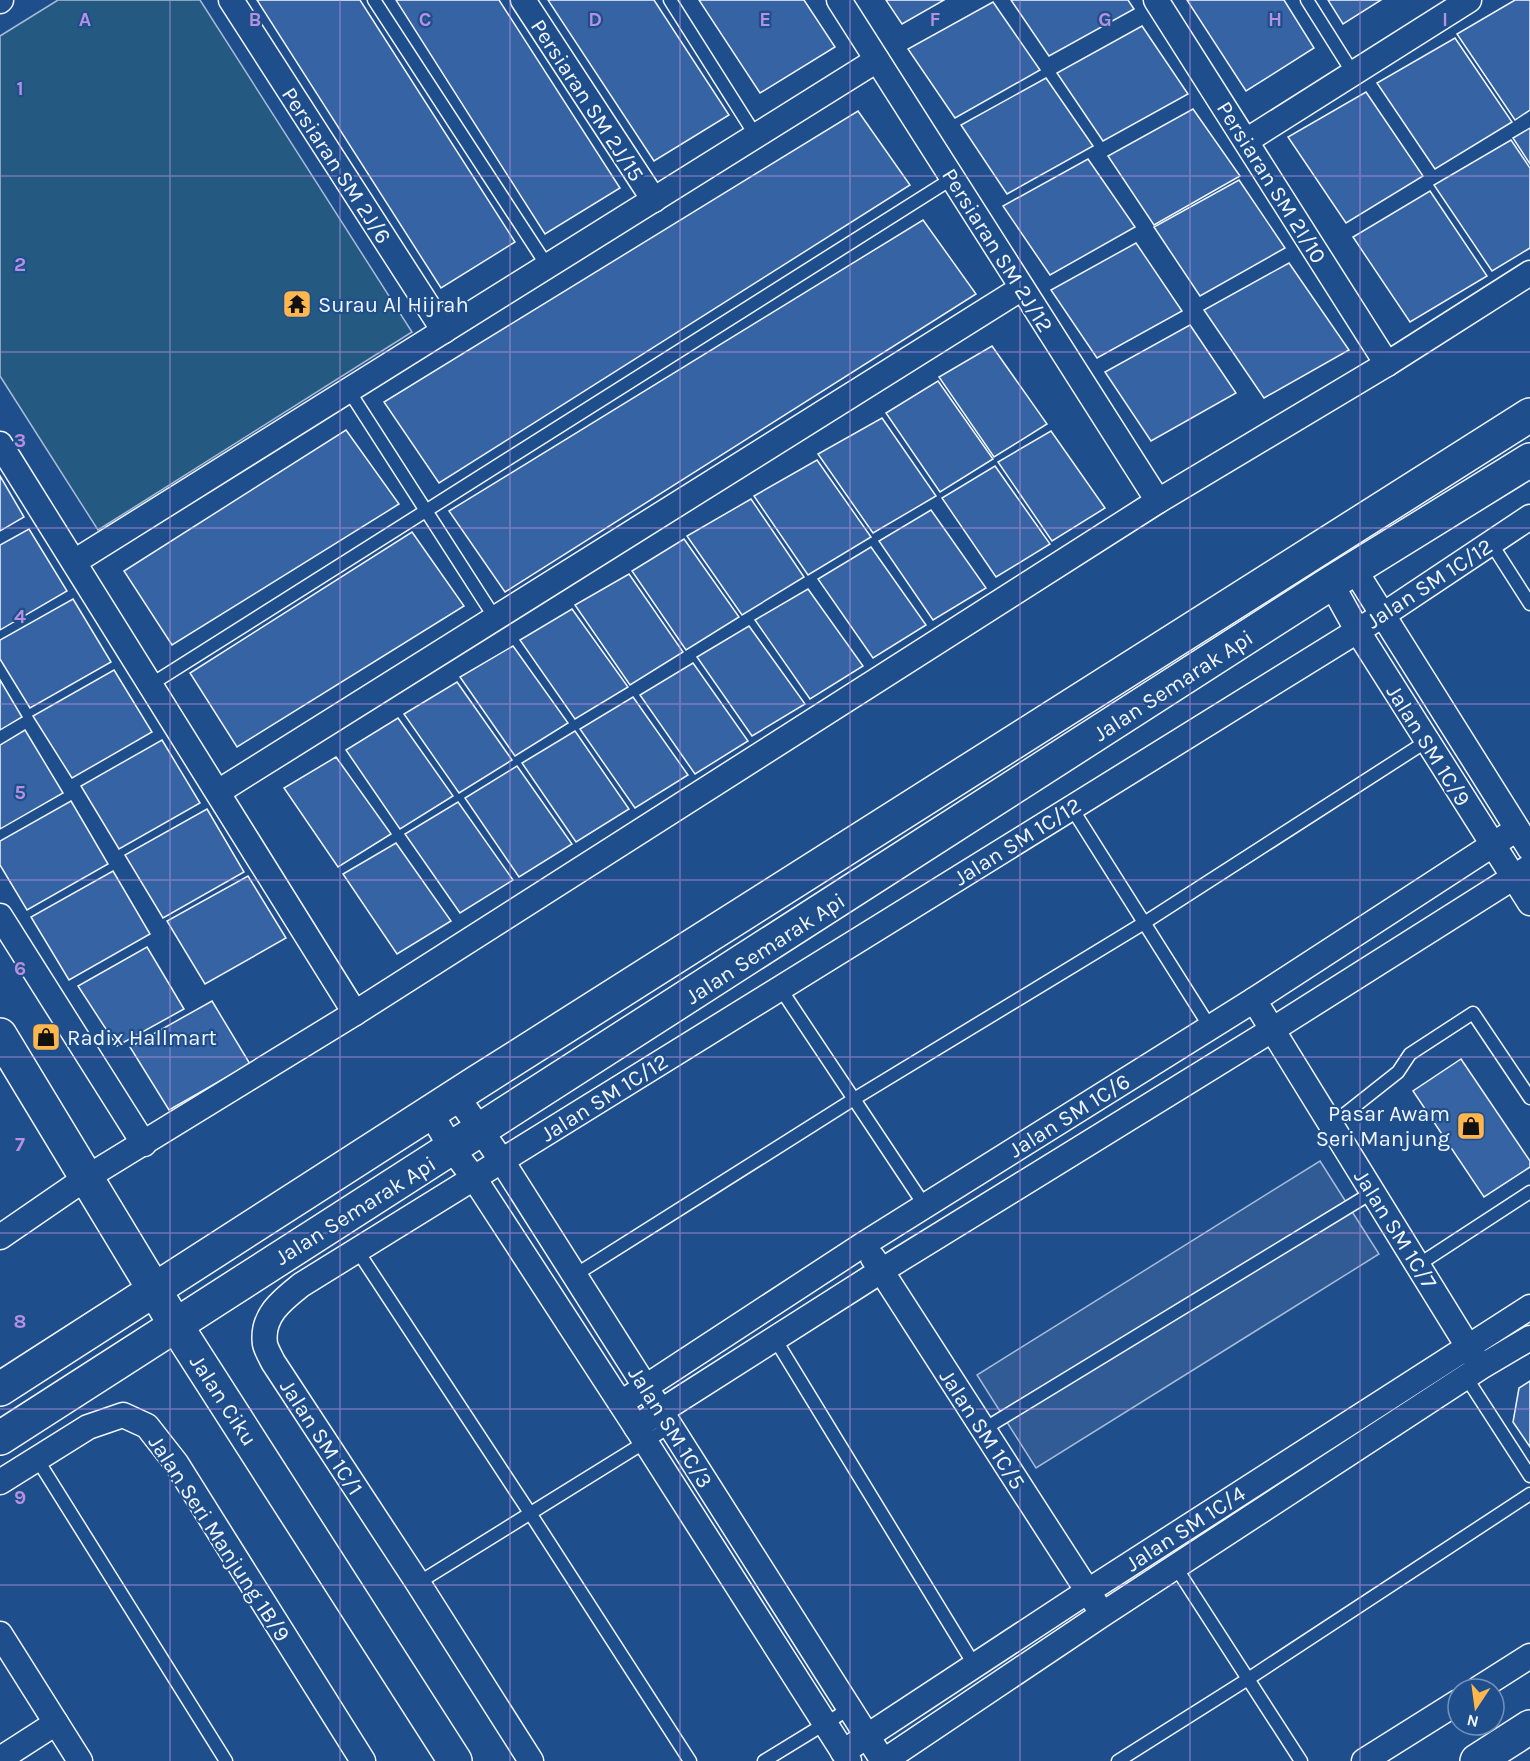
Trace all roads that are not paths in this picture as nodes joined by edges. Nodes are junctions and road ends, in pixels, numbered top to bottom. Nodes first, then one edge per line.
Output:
1 (231, 0) edge
2 (374, 0) edge
3 (523, 0) edge
4 (670, 0) edge
5 (839, 0) edge
6 (1156, 0) edge
7 (1307, 0) edge
8 (1469, 0) edge
9 (877, 60) junction
10 (1353, 73) junction
11 (756, 136) junction
12 (1246, 141) junction
13 (952, 178) junction
14 (654, 200) junction
15 (548, 267) junction
16 (1530, 273) edge
17 (1022, 288) junction
18 (444, 331) junction
19 (1387, 364) junction
20 (349, 391) junction
21 (1530, 415) edge
22 (0, 444) edge
23 (1530, 460) edge
24 (1158, 501) junction
25 (426, 510) junction
26 (1530, 518) edge
27 (1491, 543) junction
28 (74, 562) junction
29 (1343, 576) junction
30 (1530, 604) edge
31 (1383, 615) junction
32 (495, 618) junction
33 (1357, 630) junction
34 (150, 685) junction
35 (1426, 741) junction
36 (218, 792) junction
37 (1071, 807) junction
38 (1517, 829) junction
39 (1491, 844) junction
40 (1530, 849) edge
41 (1521, 872) edge
42 (1530, 903) edge
43 (0, 915) edge
44 (1144, 923) junction
45 (780, 988) junction
46 (1254, 1000) junction
47 (355, 1013) junction
48 (1210, 1027) junction
49 (1272, 1030) junction
50 (0, 1035) edge
51 (1530, 1098) edge
52 (854, 1099) junction
53 (443, 1104) junction
54 (1331, 1125) junction
55 (482, 1130) junction
56 (144, 1144) junction
57 (452, 1149) junction
58 (502, 1161) junction
59 (86, 1178) junction
60 (474, 1178) junction
61 (1373, 1192) junction
62 (1530, 1192) edge
63 (925, 1206) junction
64 (0, 1238) edge
65 (864, 1244) junction
66 (357, 1250) junction
67 (1418, 1264) junction
68 (881, 1271) junction
69 (575, 1275) junction
70 (156, 1290) junction
71 (1530, 1307) edge
72 (175, 1323) junction
73 (1530, 1338) edge
74 (775, 1339) junction
75 (1459, 1351) junction
76 (1473, 1372) junction
77 (646, 1386) junction
78 (0, 1389) edge
79 (621, 1403) junction
80 (666, 1418) junction
81 (984, 1429) junction
82 (641, 1434) junction
83 (0, 1438) edge
84 (37, 1459) junction
85 (1530, 1476) edge
86 (0, 1482) edge
87 (1530, 1494) edge
88 (530, 1513) junction
89 (1175, 1566) junction
90 (418, 1583) junction
91 (1088, 1591) junction
92 (1102, 1614) junction
93 (0, 1634) edge
94 (1530, 1656) edge
95 (975, 1666) junction
96 (1497, 1677) edge
97 (1248, 1679) junction
98 (849, 1708) junction
99 (1446, 1710) edge
100 (56, 1723) junction
101 (824, 1723) junction
102 (1530, 1727) edge
103 (867, 1737) junction
104 (846, 1757) edge
105 (0, 1759) edge
106 (80, 1761) edge
107 (226, 1761) edge
108 (363, 1761) edge
109 (455, 1761) edge
110 (531, 1761) edge
111 (690, 1761) edge
112 (764, 1761) edge
113 (883, 1761) edge
114 (1118, 1761) edge
115 (1301, 1761) edge
116 (1364, 1761) edge
117 (1477, 1761) edge

1 - 18 street, Persiaran SM 2J/6
2 - 15 lane
3 - 14 street, Persiaran SM 2J/15
4 - 11 lane
5 - 9 street, Persiaran SM 2J/12
6 - 12 street, Persiaran SM 2I/10
7 - 10 lane
8 - 10 street
9 - 11 street
9 - 13 street, Persiaran SM 2J/12
10 - 12 street
11 - 14 street
12 - 19 street, Persiaran SM 2I/10
13 - 17 street, Persiaran SM 2J/12
13 - 25 lane
14 - 15 street
15 - 18 street
16 - 19 street
17 - 24 street, Persiaran SM 2J/12
17 - 32 street
18 - 20 street
19 - 24 street
20 - 25 lane
20 - 28 street
21 - 53 street, Jalan Semarak Api
22 - 28 street
23 - 29 street, Jalan Semarak Api
24 - 47 street
25 - 32 lane
25 - 34 lane
26 - 27 street, Jalan SM 1C/12
27 - 30 lane
27 - 31 street, Jalan SM 1C/12
28 - 34 street
29 - 31 street, Jalan SM 1C/9
29 - 33 street, Jalan SM 1C/9
29 - 55 street, Jalan Semarak Api
31 - 33 street, Jalan SM 1C/12
31 - 38 street, Jalan SM 1C/9
32 - 36 street
33 - 35 street, Jalan SM 1C/9
33 - 37 street, Jalan SM 1C/12
34 - 36 street
35 - 39 street, Jalan SM 1C/9
35 - 44 lane
36 - 47 street
37 - 44 lane
37 - 45 street, Jalan SM 1C/12
38 - 39 street, Jalan SM 1C/6
38 - 40 street, Jalan SM 1C/9
39 - 41 street, Jalan SM 1C/9
39 - 46 street, Jalan SM 1C/6
41 - 42 street, Jalan SM 1C/9
41 - 49 street, Jalan SM 1C/6
43 - 56 street
44 - 48 lane
44 - 52 lane
45 - 52 lane
45 - 58 street, Jalan SM 1C/12
46 - 48 street, Jalan SM 1C/6
46 - 49 street, Jalan SM 1C/7
47 - 56 street
48 - 63 street, Jalan SM 1C/6
49 - 54 street, Jalan SM 1C/7
49 - 68 street, Jalan SM 1C/6
50 - 59 street, Jalan Ciku
51 - 54 lane
52 - 63 lane
52 - 69 lane
53 - 55 street, Jalan SM 1C/3
53 - 57 street, Jalan SM 1C/3
53 - 70 street, Jalan Semarak Api
54 - 61 street, Jalan SM 1C/7
55 - 57 street, Jalan Semarak Api
55 - 58 street, Jalan SM 1C/3
56 - 59 street
57 - 60 street, Jalan SM 1C/3
57 - 72 street, Jalan Semarak Api
58 - 60 street, Jalan SM 1C/12
58 - 69 street, Jalan SM 1C/3
59 - 64 street
59 - 70 street, Jalan Ciku
60 - 66 street, Jalan SM 1C/1
60 - 79 street, Jalan SM 1C/3
61 - 67 street, Jalan SM 1C/7
61 - 81 lane
62 - 67 lane
63 - 65 street, Jalan SM 1C/6
65 - 68 street, Jalan SM 1C/5
65 - 77 street, Jalan SM 1C/6
66 - 88 lane
66 - 90 street, Jalan SM 1C/1
67 - 75 street, Jalan SM 1C/7
68 - 74 street, Jalan SM 1C/6
68 - 81 street, Jalan SM 1C/5
69 - 77 street, Jalan SM 1C/3
70 - 72 street, Jalan Ciku
70 - 78 street, Jalan Semarak Api
71 - 75 street, Jalan SM 1C/4
72 - 83 street, Jalan Semarak Api
72 - 109 street, Jalan Ciku
73 - 76 street, Jalan SM 1C/4
74 - 80 street, Jalan SM 1C/6
74 - 95 lane
75 - 76 street, Jalan SM 1C/7
75 - 91 street, Jalan SM 1C/4
76 - 85 lane
76 - 89 street, Jalan SM 1C/4
77 - 79 street, Jalan SM 1C/6
77 - 80 street, Jalan SM 1C/3
79 - 82 street, Jalan SM 1C/3
80 - 82 street, Jalan SM 1C/6
80 - 98 street, Jalan SM 1C/3
81 - 91 street, Jalan SM 1C/5
82 - 88 lane
82 - 101 street, Jalan SM 1C/3
84 - 86 street, Jalan Seri Manjung 1B/9
84 - 107 lane
84 - 108 street, Jalan Seri Manjung 1B/9
87 - 97 lane
88 - 90 lane
88 - 111 lane
89 - 92 street, Jalan SM 1C/4
89 - 97 lane
90 - 110 street, Jalan SM 1C/1
91 - 92 street, Jalan SM 1C/5
91 - 95 street, Jalan SM 1C/4
92 - 113 street, Jalan SM 1C/4
93 - 100 street
94 - 96 street
95 - 103 street, Jalan SM 1C/4
97 - 114 lane
97 - 115 lane
98 - 101 lane
98 - 103 street, Jalan SM 1C/3
99 - 116 street
100 - 105 street
100 - 106 street
101 - 104 street, Jalan SM 1C/3
101 - 112 lane
102 - 117 street
103 - 104 street, Jalan SM 1C/4
103 - 113 street, Jalan SM 1C/3

